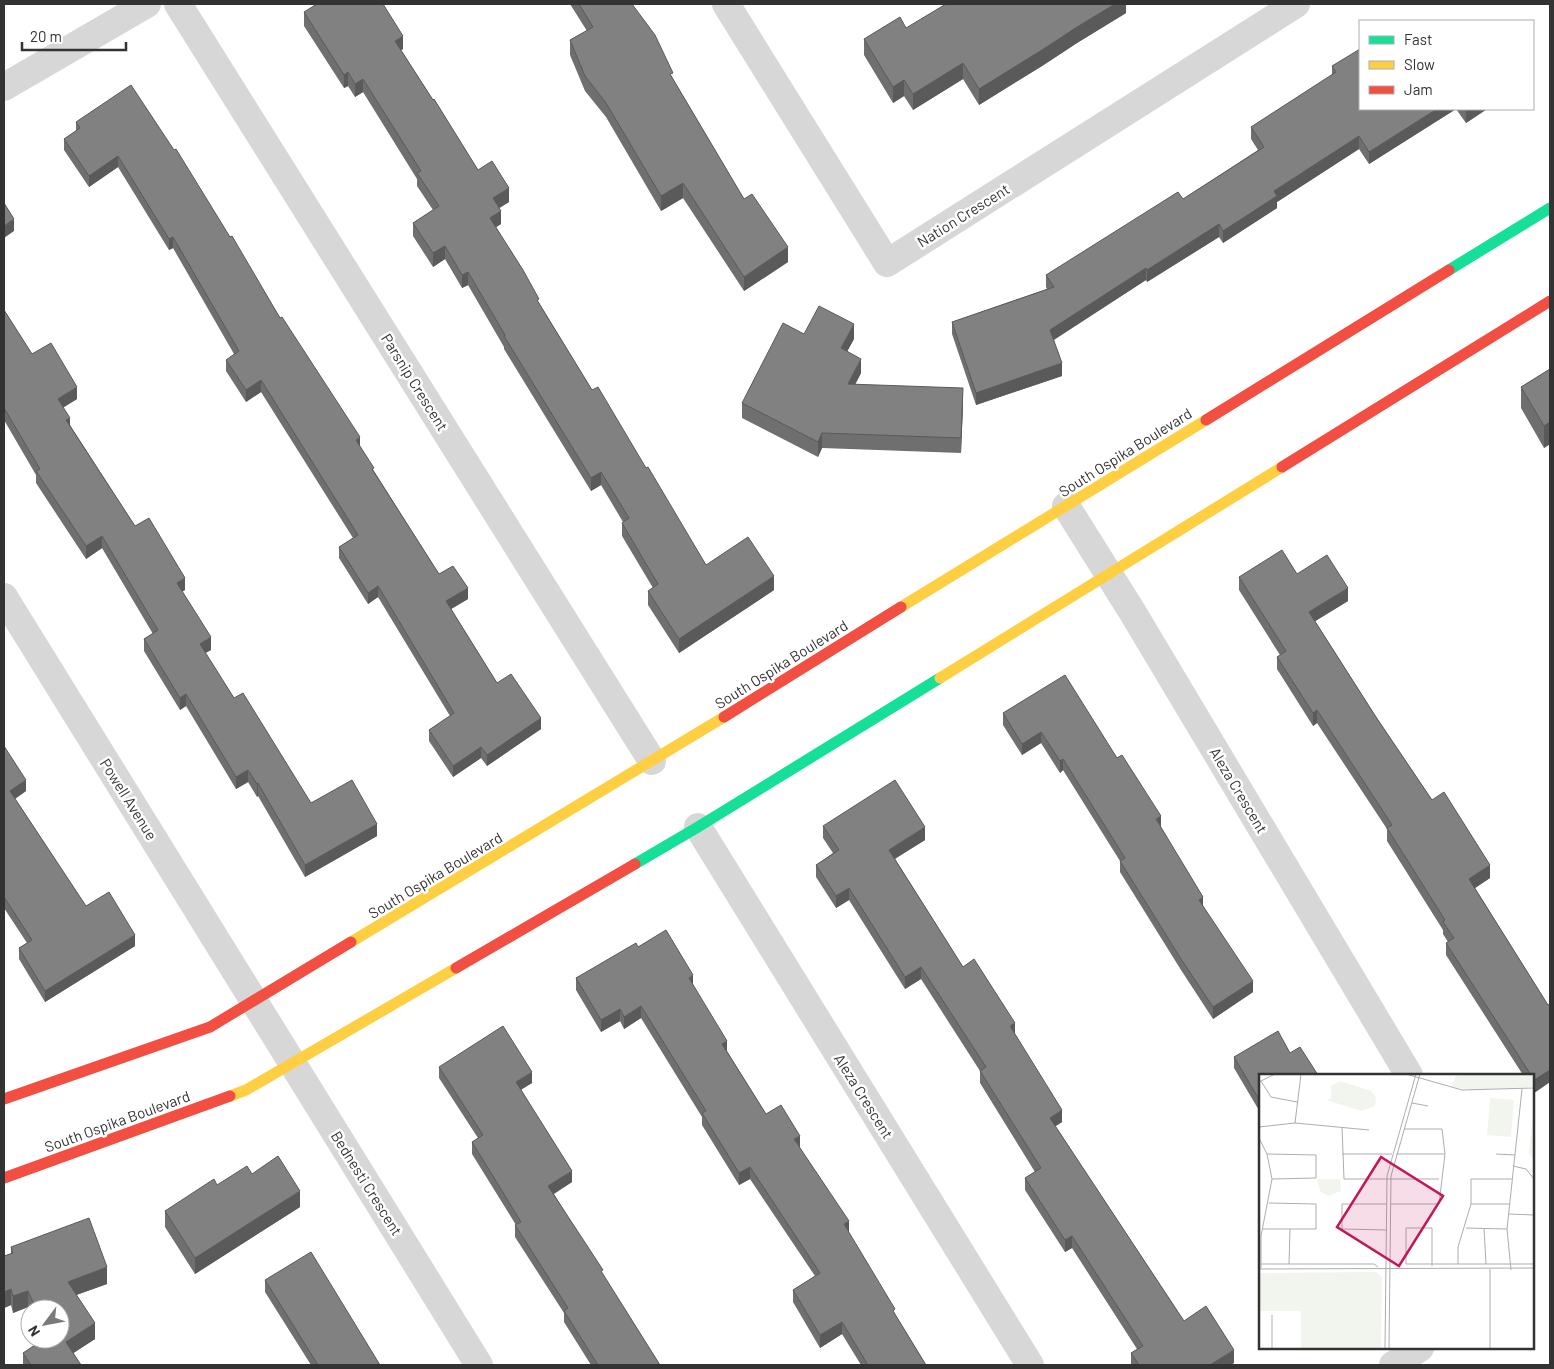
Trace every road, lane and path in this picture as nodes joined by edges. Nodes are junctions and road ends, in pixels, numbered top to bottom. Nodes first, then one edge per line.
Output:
1 (146, 4) edge
2 (178, 4) edge
3 (726, 4) edge
4 (1296, 4) edge
5 (4, 87) edge
6 (1550, 208) edge
7 (1550, 301) edge
8 (1066, 506) junction
9 (1108, 572) junction
10 (4, 597) edge
11 (652, 761) junction
12 (698, 828) junction
13 (254, 1001) junction
14 (292, 1064) junction
15 (1408, 1074) edge
16 (4, 1098) edge
17 (4, 1178) edge
18 (1418, 1349) edge
19 (479, 1365) edge
20 (1030, 1365) edge
21 (1393, 1365) edge

1 - 5 street
2 - 11 street, Parsnip Crescent
3 - 4 street, Nation Crescent
6 - 8 main road, South Ospika Boulevard
7 - 9 main road, South Ospika Boulevard
8 - 9 street, Aleza Crescent
8 - 11 main road, South Ospika Boulevard
9 - 12 main road, South Ospika Boulevard
9 - 15 street, Aleza Crescent
10 - 13 street, Powell Avenue
11 - 13 main road, South Ospika Boulevard
12 - 14 main road, South Ospika Boulevard
12 - 20 street, Aleza Crescent
13 - 14 street, Bednesti Crescent
13 - 16 main road, South Ospika Boulevard
14 - 17 main road, South Ospika Boulevard
14 - 19 street, Bednesti Crescent
18 - 21 street

